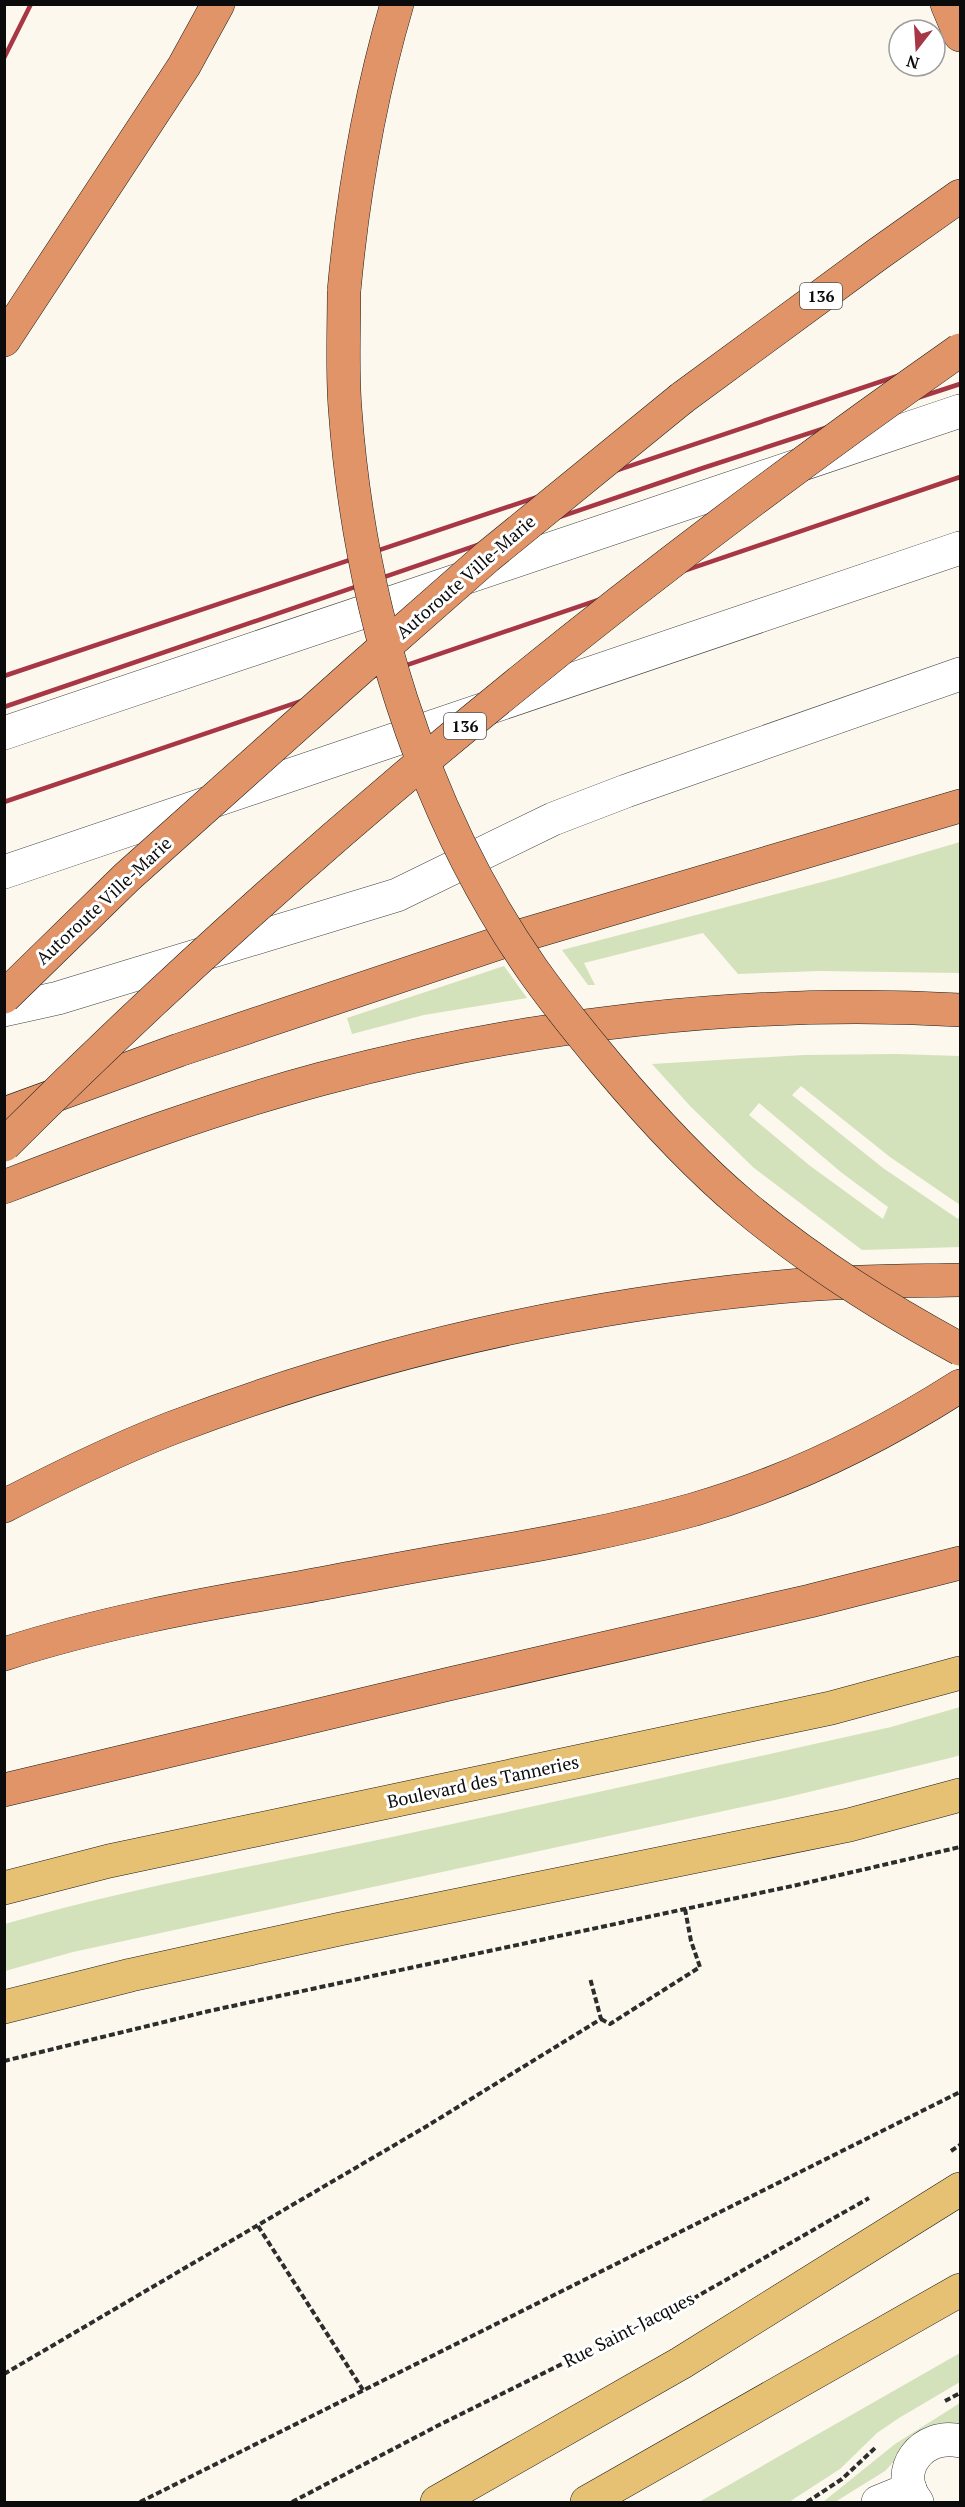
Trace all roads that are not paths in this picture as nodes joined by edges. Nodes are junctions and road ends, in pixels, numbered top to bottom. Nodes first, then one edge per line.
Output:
1 (218, 4) edge
2 (397, 4) edge
3 (947, 4) edge
4 (960, 35) edge
5 (960, 196) edge
6 (4, 340) edge
7 (960, 350) edge
8 (960, 411) edge
9 (960, 548) edge
10 (960, 674) edge
11 (4, 733) edge
12 (960, 806) edge
13 (4, 872) edge
14 (4, 997) edge
15 (4, 1010) edge
16 (960, 1010) edge
17 (4, 1114) edge
18 (4, 1145) edge
19 (4, 1187) edge
20 (960, 1280) edge
21 (960, 1349) edge
22 (960, 1386) edge
23 (4, 1506) edge
24 (960, 1563) edge
25 (4, 1653) edge
26 (960, 1673) edge
27 (4, 1790) edge
28 (960, 1795) edge
29 (4, 1888) edge
30 (4, 2007) edge
31 (960, 2189) edge
32 (960, 2290) edge
33 (960, 2441) edge
34 (913, 2496) edge
35 (437, 2502) edge
36 (587, 2502) edge
37 (878, 2502) edge

1 - 6 highway
2 - 21 highway, bridge
3 - 4 highway
5 - 14 highway, Autoroute Ville-Marie / 136, bridge
7 - 18 highway, 136, bridge
8 - 11 lane
9 - 13 lane
10 - 15 lane
12 - 17 highway
16 - 19 highway
20 - 23 highway
22 - 25 highway
24 - 27 highway
26 - 29 main road, Boulevard des Tanneries
28 - 30 main road
31 - 35 main road
32 - 36 main road
33 - 34 lane
34 - 37 lane

